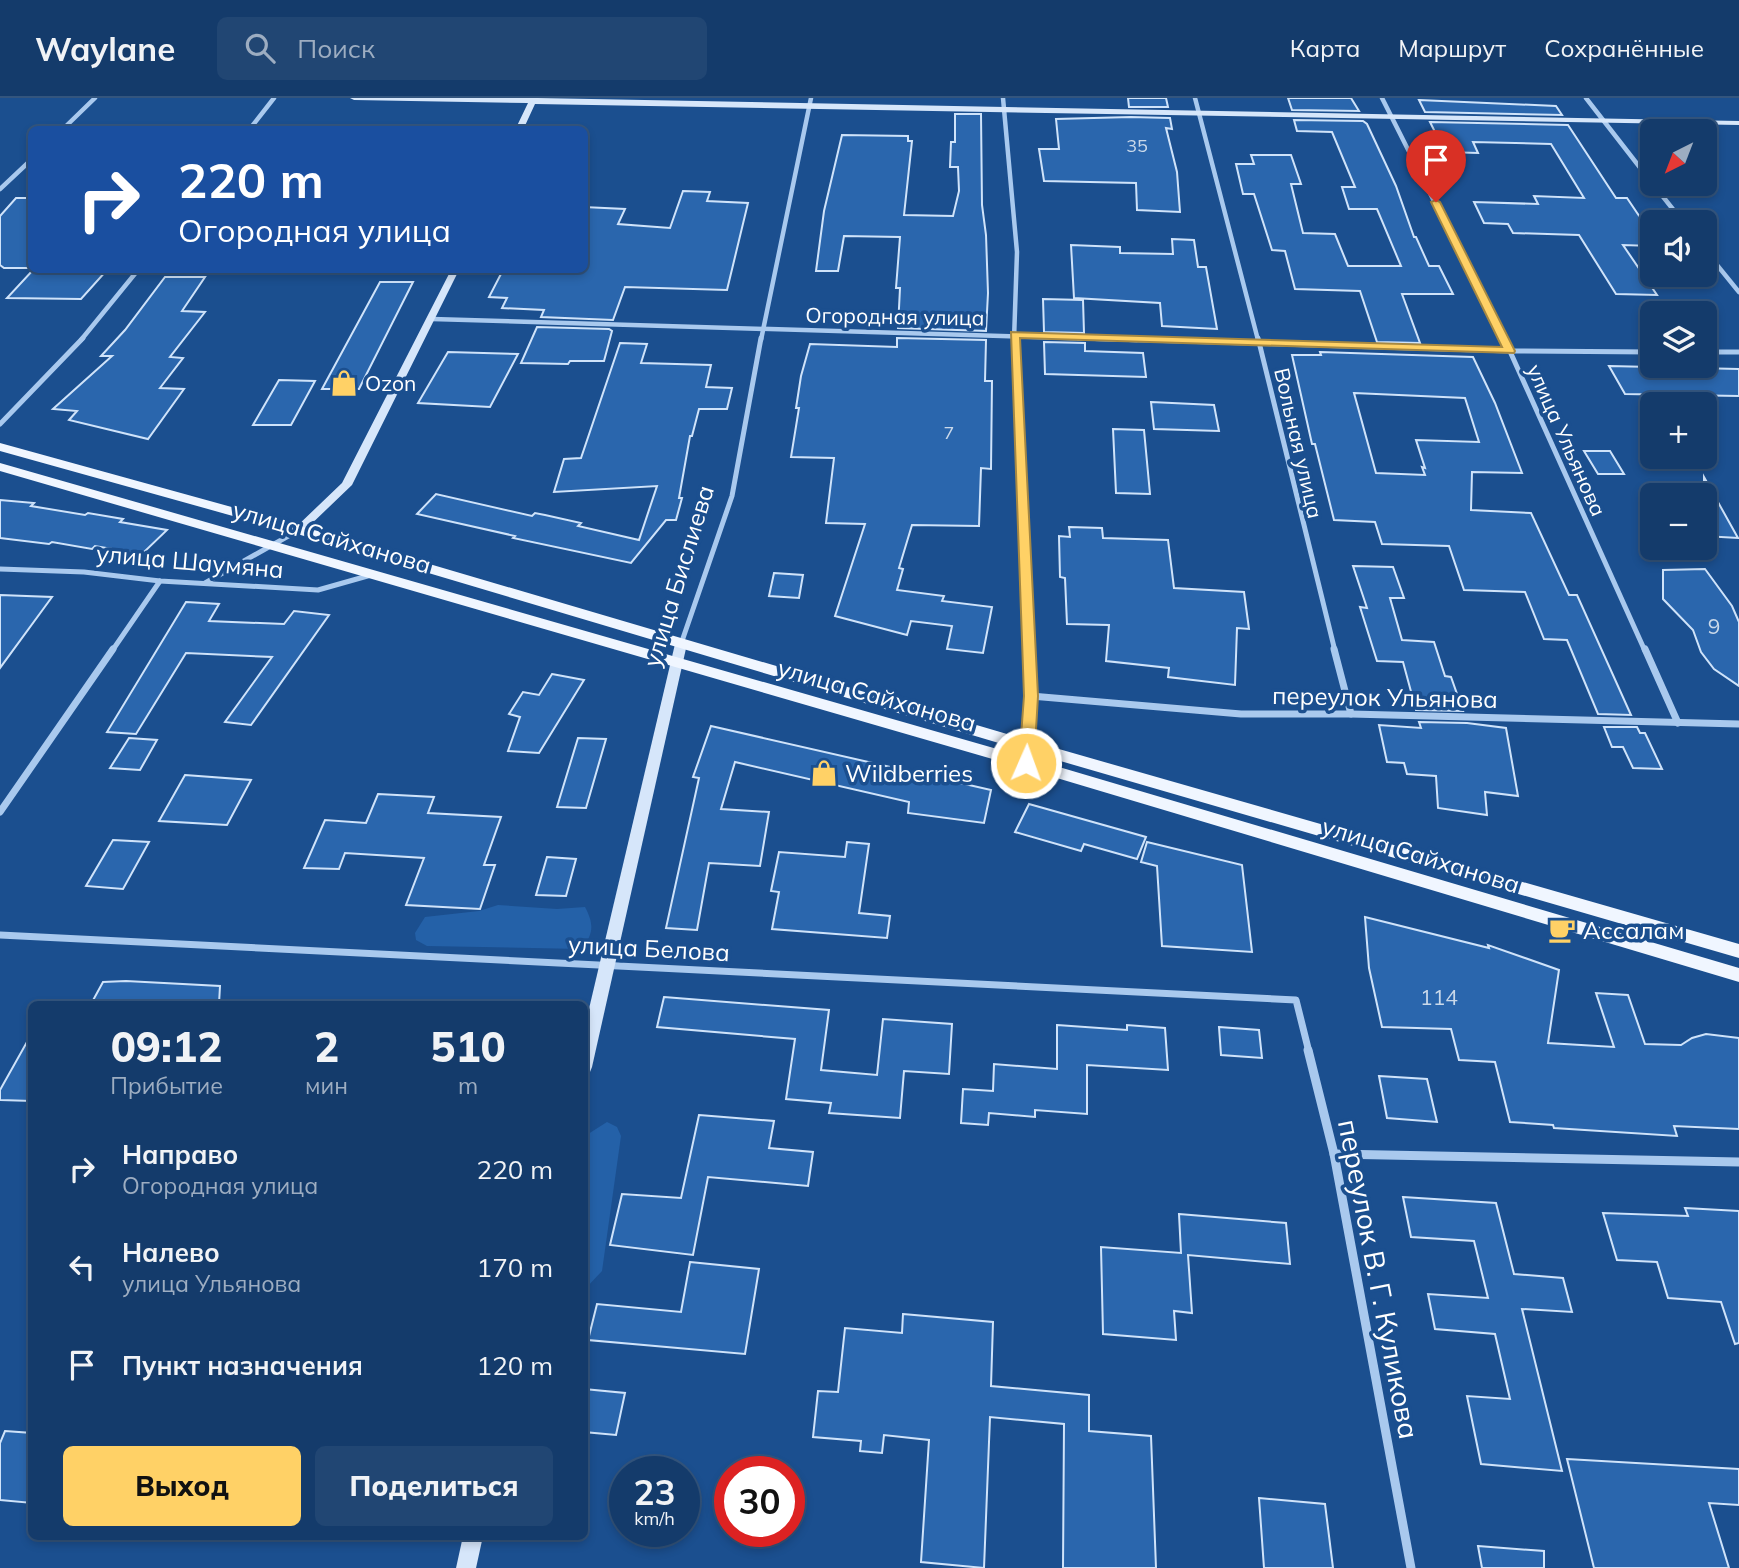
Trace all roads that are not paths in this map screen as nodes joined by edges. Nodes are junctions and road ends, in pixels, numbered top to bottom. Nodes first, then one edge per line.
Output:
1 (95, 98) edge
2 (274, 98) edge
3 (354, 98) edge
4 (1003, 98) edge
5 (1195, 98) edge
6 (1382, 98) edge
7 (1586, 98) edge
8 (533, 99) edge
9 (811, 103) edge
10 (1003, 109) junction
11 (1200, 113) junction
12 (1392, 117) junction
13 (1603, 121) junction
14 (1739, 123) edge
15 (66, 126) edge
16 (252, 126) edge
17 (521, 126) edge
18 (28, 163) edge
19 (1640, 168) edge
20 (0, 189) edge
21 (1662, 196) edge
22 (1673, 210) edge
23 (1717, 265) edge
24 (136, 273) edge
25 (453, 273) edge
26 (1739, 292) edge
27 (432, 319) junction
28 (763, 328) junction
29 (1014, 334) junction
30 (1260, 342) junction
31 (1510, 351) junction
32 (1640, 352) edge
33 (1717, 352) edge
34 (1739, 352) edge
35 (0, 424) edge
36 (0, 447) edge
37 (0, 467) edge
38 (299, 530) junction
39 (275, 546) junction
40 (0, 569) edge
41 (374, 574) junction
42 (160, 581) junction
43 (204, 584) junction
44 (681, 644) junction
45 (677, 663) junction
46 (1031, 696) junction
47 (1351, 714) junction
48 (1678, 723) junction
49 (1739, 724) edge
50 (1026, 754) junction
51 (0, 812) edge
52 (0, 935) edge
53 (1739, 951) edge
54 (609, 965) junction
55 (1739, 975) edge
56 (1296, 1000) joint
57 (588, 1051) edge
58 (1334, 1154) junction
59 (1739, 1163) edge
60 (472, 1540) edge
61 (466, 1568) edge
62 (1411, 1568) edge

1 - 15 street
2 - 16 street
3 - 8 street
4 - 10 street
5 - 11 street, Вольная улица
6 - 12 street, улица Ульянова
7 - 13 street
8 - 9 street
8 - 17 street
9 - 10 street
9 - 28 street, улица Бислиева
10 - 11 street
10 - 29 street
11 - 12 street
11 - 30 street, Вольная улица
12 - 13 street
12 - 31 street, улица Ульянова
13 - 14 street
13 - 19 street
18 - 20 street
21 - 22 street
23 - 26 street
24 - 35 street
25 - 27 street
27 - 28 street, Огородная улица
27 - 38 street
28 - 29 street, Огородная улица
28 - 44 street, улица Бислиева
29 - 30 street, Огородная улица
29 - 46 street
30 - 31 street, Огородная улица
30 - 47 street, Вольная улица
31 - 32 street, Огородная улица
31 - 48 street, улица Ульянова
33 - 34 street
36 - 38 main road, улица Сайханова
37 - 39 main road, улица Сайханова
38 - 39 street
38 - 44 main road, улица Сайханова
39 - 41 main road, улица Сайханова
39 - 43 street
40 - 42 street, улица Шаумяна
41 - 43 street, улица Шаумяна
41 - 45 main road, улица Сайханова
42 - 43 street, улица Шаумяна
42 - 51 street
44 - 45 street, улица Бислиева
44 - 50 main road, улица Сайханова
45 - 50 main road, улица Сайханова
45 - 54 street, улица Бислиева
46 - 47 street, переулок Ульянова
46 - 50 street
47 - 48 street, переулок Ульянова
48 - 49 street, переулок Ульянова
50 - 53 main road, улица Сайханова
50 - 55 main road, улица Сайханова
52 - 54 street, улица Белова
54 - 56 street, улица Белова
54 - 57 street, улица Бислиева
56 - 58 street, переулок В. Г. Куликова
58 - 59 street
58 - 62 street, переулок В. Г. Куликова
60 - 61 street

